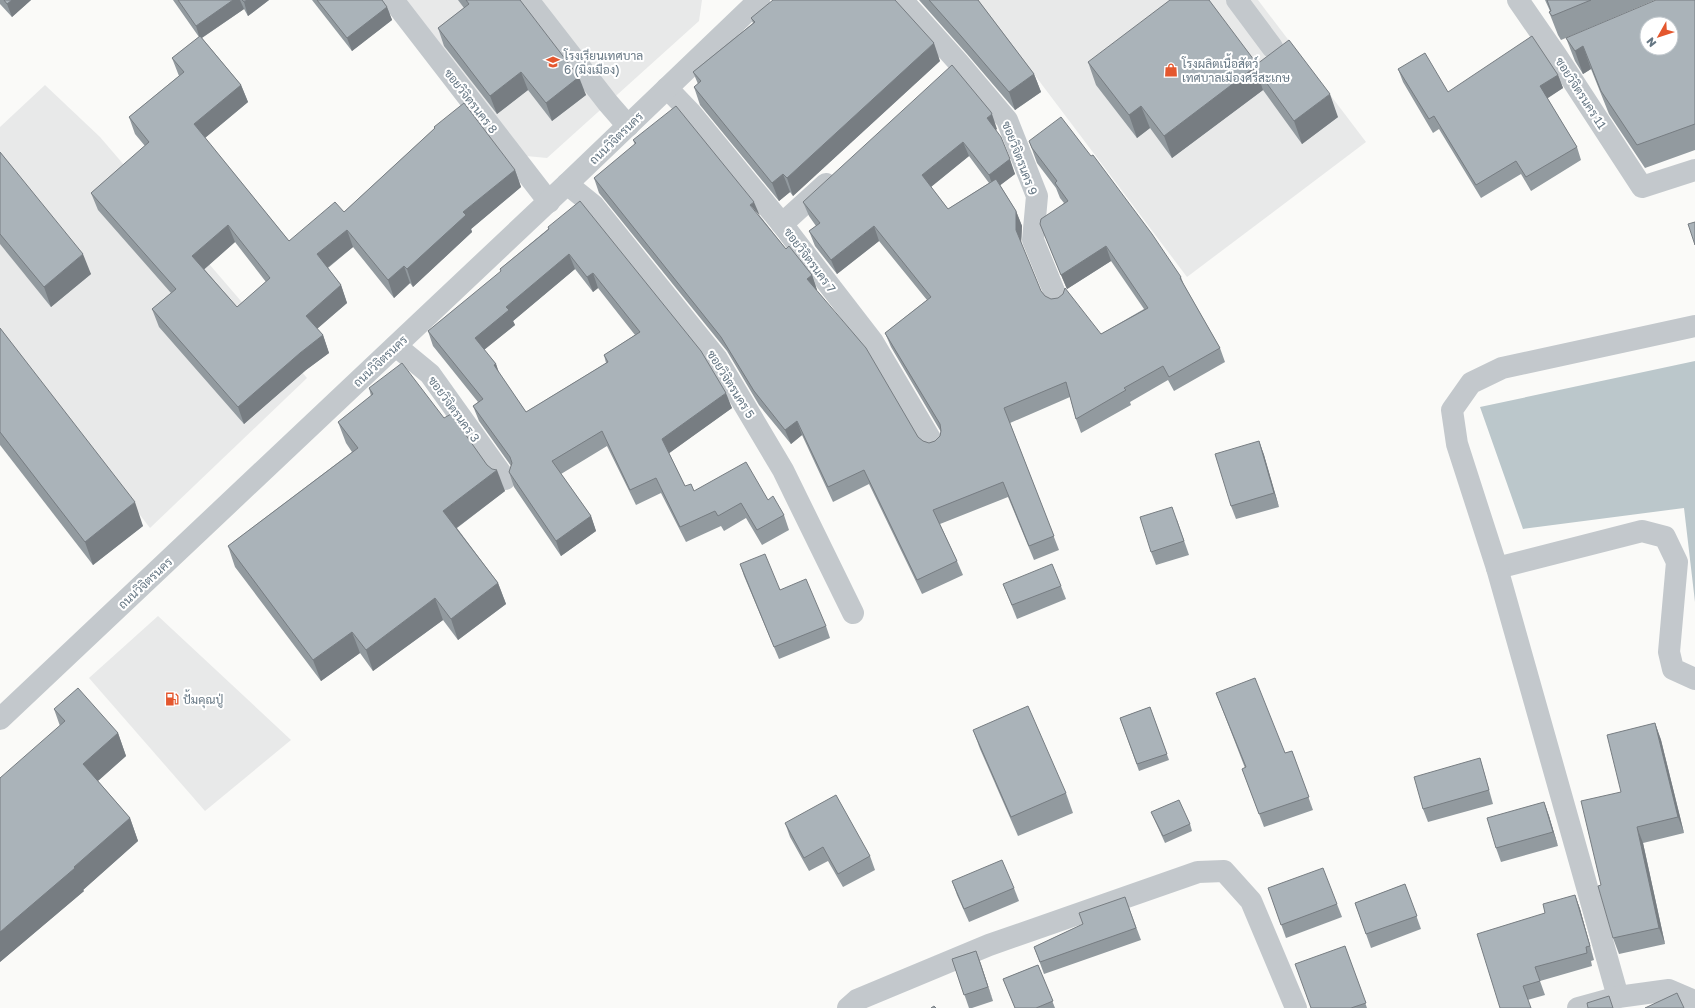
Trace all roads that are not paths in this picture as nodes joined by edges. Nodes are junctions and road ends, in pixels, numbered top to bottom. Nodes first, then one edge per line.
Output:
1 (393, 0) edge
2 (528, 0) edge
3 (902, 0) edge
4 (1236, 0) edge
5 (1518, 0) edge
6 (756, 1) edge
7 (1578, 46) edge
8 (1272, 47) dead end
9 (1556, 55) junction
10 (958, 62) junction
11 (941, 78) edge
12 (667, 88) junction
13 (628, 126) junction
14 (841, 170) edge
15 (1695, 170) edge
16 (567, 184) junction
17 (549, 202) junction
18 (782, 224) junction
19 (1058, 301) edge
20 (1695, 326) edge
21 (396, 346) junction
22 (934, 445) edge
23 (505, 479) dead end
24 (1497, 568) junction
25 (853, 613) dead end
26 (1695, 679) edge
27 (0, 719) edge
28 (1618, 997) junction
29 (1695, 1004) edge
30 (848, 1008) edge
31 (1296, 1008) edge
32 (1578, 1008) edge

1 - 17 street, ซอยวิจิตรนคร 8
2 - 13 street
3 - 10 street, ซอยวิจิตรนคร 9
4 - 8 street
5 - 9 street, ซอยวิจิตรนคร 11
6 - 12 street, ถนนวิจิตรนคร
7 - 9 street
9 - 15 street, ซอยวิจิตรนคร 11
10 - 11 street
10 - 19 street, ซอยวิจิตรนคร 9
12 - 13 street, ถนนวิจิตรนคร
12 - 18 street, ซอยวิจิตรนคร 7
13 - 16 street, ถนนวิจิตรนคร
14 - 18 street
16 - 17 street, ถนนวิจิตรนคร
16 - 25 street, ซอยวิจิตรนคร 5
17 - 21 street, ถนนวิจิตรนคร
18 - 22 street, ซอยวิจิตรนคร 7
20 - 24 street
21 - 23 street, ซอยวิจิตรนคร 3
21 - 27 street, ถนนวิจิตรนคร
24 - 26 street
24 - 28 street
28 - 29 street
28 - 32 street
30 - 31 street

